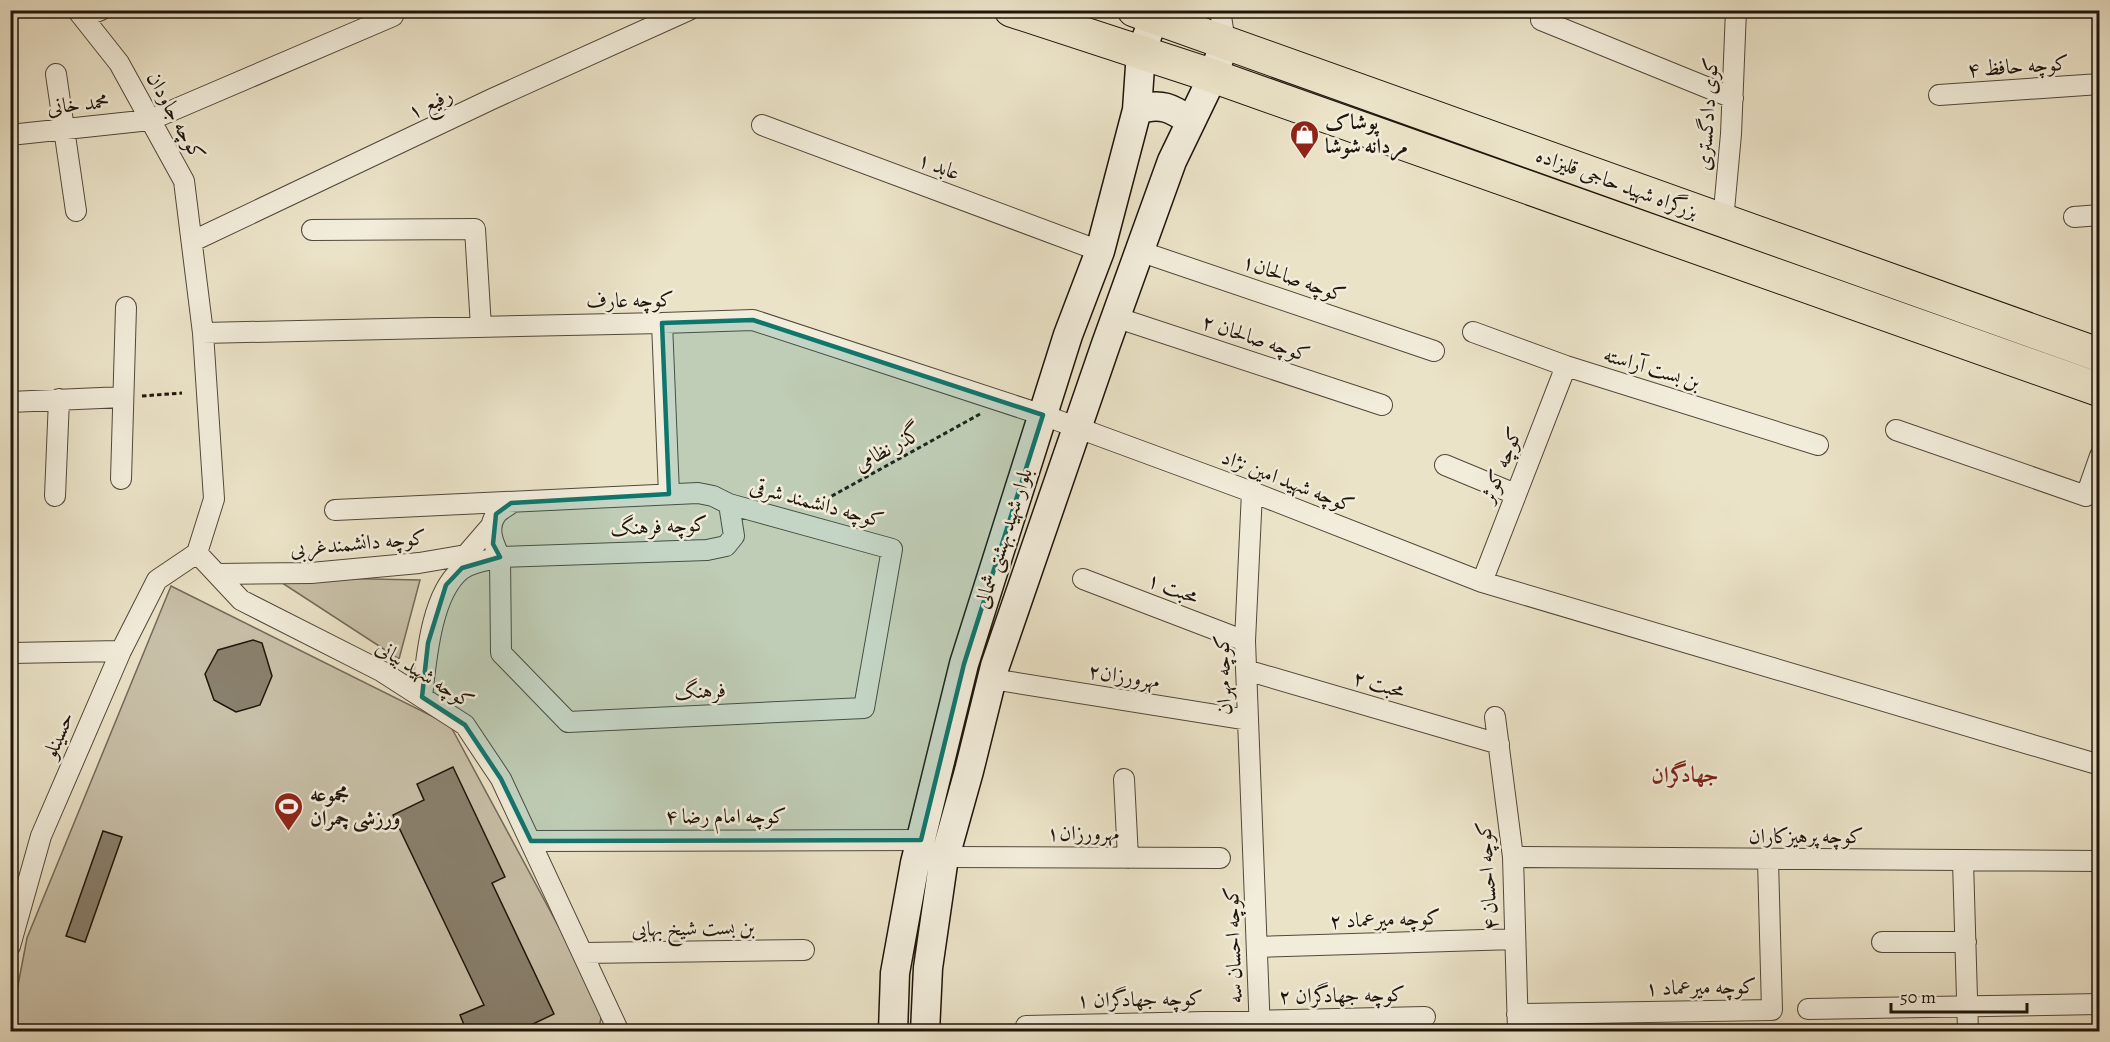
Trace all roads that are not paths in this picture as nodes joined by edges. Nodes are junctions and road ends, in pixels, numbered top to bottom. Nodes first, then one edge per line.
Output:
1 (688, 10) edge
2 (1011, 10) edge
3 (1220, 10) edge
4 (1736, 10) edge
5 (87, 13) edge
6 (1144, 14) edge
7 (393, 15) dead end
8 (1541, 20) dead end
9 (1225, 42) junction
10 (1141, 52) junction
11 (56, 74) dead end
12 (1213, 76) junction
13 (2100, 84) edge
14 (1939, 95) dead end
15 (1733, 98) junction
16 (1137, 110) junction
17 (150, 120) junction
18 (1191, 121) junction
19 (762, 125) dead end
20 (63, 130) junction
21 (10, 135) edge
22 (76, 211) dead end
23 (2100, 215) edge
24 (2074, 217) dead end
25 (1723, 221) junction
26 (312, 230) dead end
27 (193, 242) junction
28 (1140, 251) junction
29 (1100, 252) junction
30 (126, 307) dead end
31 (1116, 316) junction
32 (663, 324) junction
33 (482, 327) junction
34 (1473, 332) dead end
35 (203, 333) junction
36 (1434, 351) dead end
37 (2100, 356) edge
38 (1566, 366) junction
39 (2100, 390) edge
40 (123, 397) junction
41 (59, 399) junction
42 (10, 402) edge
43 (1382, 405) dead end
44 (1043, 415) junction
45 (1077, 428) junction
46 (1896, 430) dead end
47 (1818, 445) dead end
48 (2100, 456) edge
49 (1445, 465) dead end
50 (121, 479) dead end
51 (1252, 492) junction
52 (669, 494) junction
53 (1515, 494) junction
54 (55, 496) dead end
55 (511, 503) junction
56 (729, 504) junction
57 (335, 510) dead end
58 (491, 526) junction
59 (892, 549) joint
60 (197, 553) junction
61 (501, 557) junction
62 (217, 574) junction
63 (1083, 579) dead end
64 (1482, 582) junction
65 (1245, 640) junction
66 (121, 651) junction
67 (10, 653) edge
68 (1246, 670) junction
69 (992, 679) junction
70 (422, 697) junction
71 (1495, 717) dead end
72 (1248, 720) junction
73 (1499, 744) junction
74 (2100, 765) edge
75 (1124, 779) dead end
76 (531, 840) junction
77 (921, 840) junction
78 (946, 856) junction
79 (1254, 856) joint
80 (1513, 857) junction
81 (1128, 858) junction
82 (1220, 858) dead end
83 (1768, 860) junction
84 (1963, 861) junction
85 (2100, 861) edge
86 (1515, 939) junction
87 (1882, 942) dead end
88 (1966, 942) junction
89 (10, 946) edge
90 (1257, 947) junction
91 (804, 950) dead end
92 (583, 953) junction
93 (2100, 1004) edge
94 (1968, 1006) junction
95 (1808, 1009) dead end
96 (1425, 1017) dead end
97 (1517, 1023) edge
98 (1260, 1026) edge
99 (619, 1032) edge
100 (893, 1032) edge
101 (925, 1032) edge
102 (1026, 1032) edge
103 (1968, 1032) edge

1 - 27 street, رفیع ۱
2 - 10 highway, بزرگراه شهید حاجی قلیزاده
3 - 9 street
4 - 15 street, کوی دادگستری
5 - 17 street, کوچه جاودان
6 - 9 highway, بزرگراه شهید حاجی قلیزاده
6 - 10 main road, بلوار شهید بهشتی شمالی
7 - 17 street, محمد خانی
8 - 15 street
9 - 12 main road, بلوار شهید بهشتی شمالی
9 - 25 highway, بزرگراه شهید حاجی قلیزاده
10 - 12 highway, بزرگراه شهید حاجی قلیزاده
10 - 16 main road, بلوار شهید بهشتی شمالی
11 - 20 street
12 - 18 main road, بلوار شهید بهشتی شمالی
12 - 39 highway, بزرگراه شهید حاجی قلیزاده
13 - 14 street, کوچه حافظ ۴
15 - 25 street, کوی دادگستری
16 - 18 main road
16 - 29 main road, بلوار شهید بهشتی شمالی
17 - 20 street, محمد خانی
17 - 27 street, کوچه جاودان
18 - 28 main road, بلوار شهید بهشتی شمالی
19 - 29 street, عابد ۱
20 - 21 street, محمد خانی
20 - 22 street
23 - 24 street
25 - 37 highway, بزرگراه شهید حاجی قلیزاده
26 - 33 street
27 - 35 street, کوچه جاودان
28 - 31 main road, بلوار شهید بهشتی شمالی
28 - 36 street, کوچه صالحان۱
29 - 44 main road, بلوار شهید بهشتی شمالی
30 - 40 street
31 - 43 street, کوچه صالحان ۲
31 - 45 main road, بلوار شهید بهشتی شمالی
32 - 33 street, کوچه عارف
32 - 44 street, کوچه عارف
32 - 52 street
33 - 35 street, کوچه عارف
34 - 38 street, بن بست آراسته
35 - 60 street, کوچه جاودان
38 - 47 street, بن بست آراسته
38 - 53 street, کوچه کوثر
40 - 41 street
40 - 50 street
41 - 42 street
41 - 54 street
44 - 45 street, کوچه شهید امین نژاد
44 - 77 main road, بلوار شهید بهشتی شمالی
45 - 51 street, کوچه شهید امین نژاد
45 - 69 main road, بلوار شهید بهشتی شمالی
46 - 48 street
49 - 53 street
51 - 64 street, کوچه شهید امین نژاد
51 - 65 street, کوچه مهران
52 - 55 street, کوچه فرهنگ
52 - 56 street, کوچه فرهنگ
53 - 64 street, کوچه کوثر
55 - 57 street, کوچه فرهنگ
55 - 58 street
56 - 59 street, کوچه دانشمند شرقی
56 - 61 street, کوچه فرهنگ
58 - 61 street
58 - 62 street, کوچه دانشمندغربی
59 - 61 street, فرهنگ
60 - 62 street, کوچه شهید بیانی
60 - 66 street, حسینلو
61 - 70 street, کوچه فرهنگ
62 - 70 street, کوچه شهید بیانی
63 - 65 street, محبت ۱
64 - 74 street, کوچه شهید امین نژاد
65 - 68 street, کوچه مهران
66 - 67 street
66 - 89 street, حسینلو
68 - 72 street, کوچه مهران
68 - 73 street, محبت ۲
69 - 72 street, مهرورزان۲
69 - 78 main road, بلوار شهید بهشتی شمالی
70 - 76 street, کوچه شهید بیانی
71 - 73 street, کوچه احسان ۴
72 - 79 street, کوچه مهران
73 - 80 street, کوچه احسان ۴
75 - 81 street
76 - 77 street, کوچه امام رضا ۴
76 - 92 street, کوچه شهید بیانی
77 - 100 main road, بلوار شهید بهشتی شمالی
78 - 81 street, مهرورزان۱
78 - 101 main road, بلوار شهید بهشتی شمالی
79 - 90 street, کوچه احسان سه
80 - 83 street, کوچه پرهیزکاران
80 - 86 street, کوچه احسان ۴
81 - 82 street, مهرورزان۱
83 - 84 street, کوچه پرهیزکاران
83 - 97 street, کوچه میرعماد ۱
84 - 85 street, کوچه پرهیزکاران
84 - 88 street
86 - 90 street, کوچه میرعماد ۲
86 - 97 street, کوچه احسان ۴
87 - 88 street
88 - 94 street
90 - 98 street, کوچه احسان سه
91 - 92 street, بن بست شیخ بهایی
92 - 99 street, کوچه شهید بیانی
93 - 94 street
94 - 95 street
94 - 103 street
96 - 98 street, کوچه جهادگران ۲
98 - 102 street, کوچه جهادگران ۱

